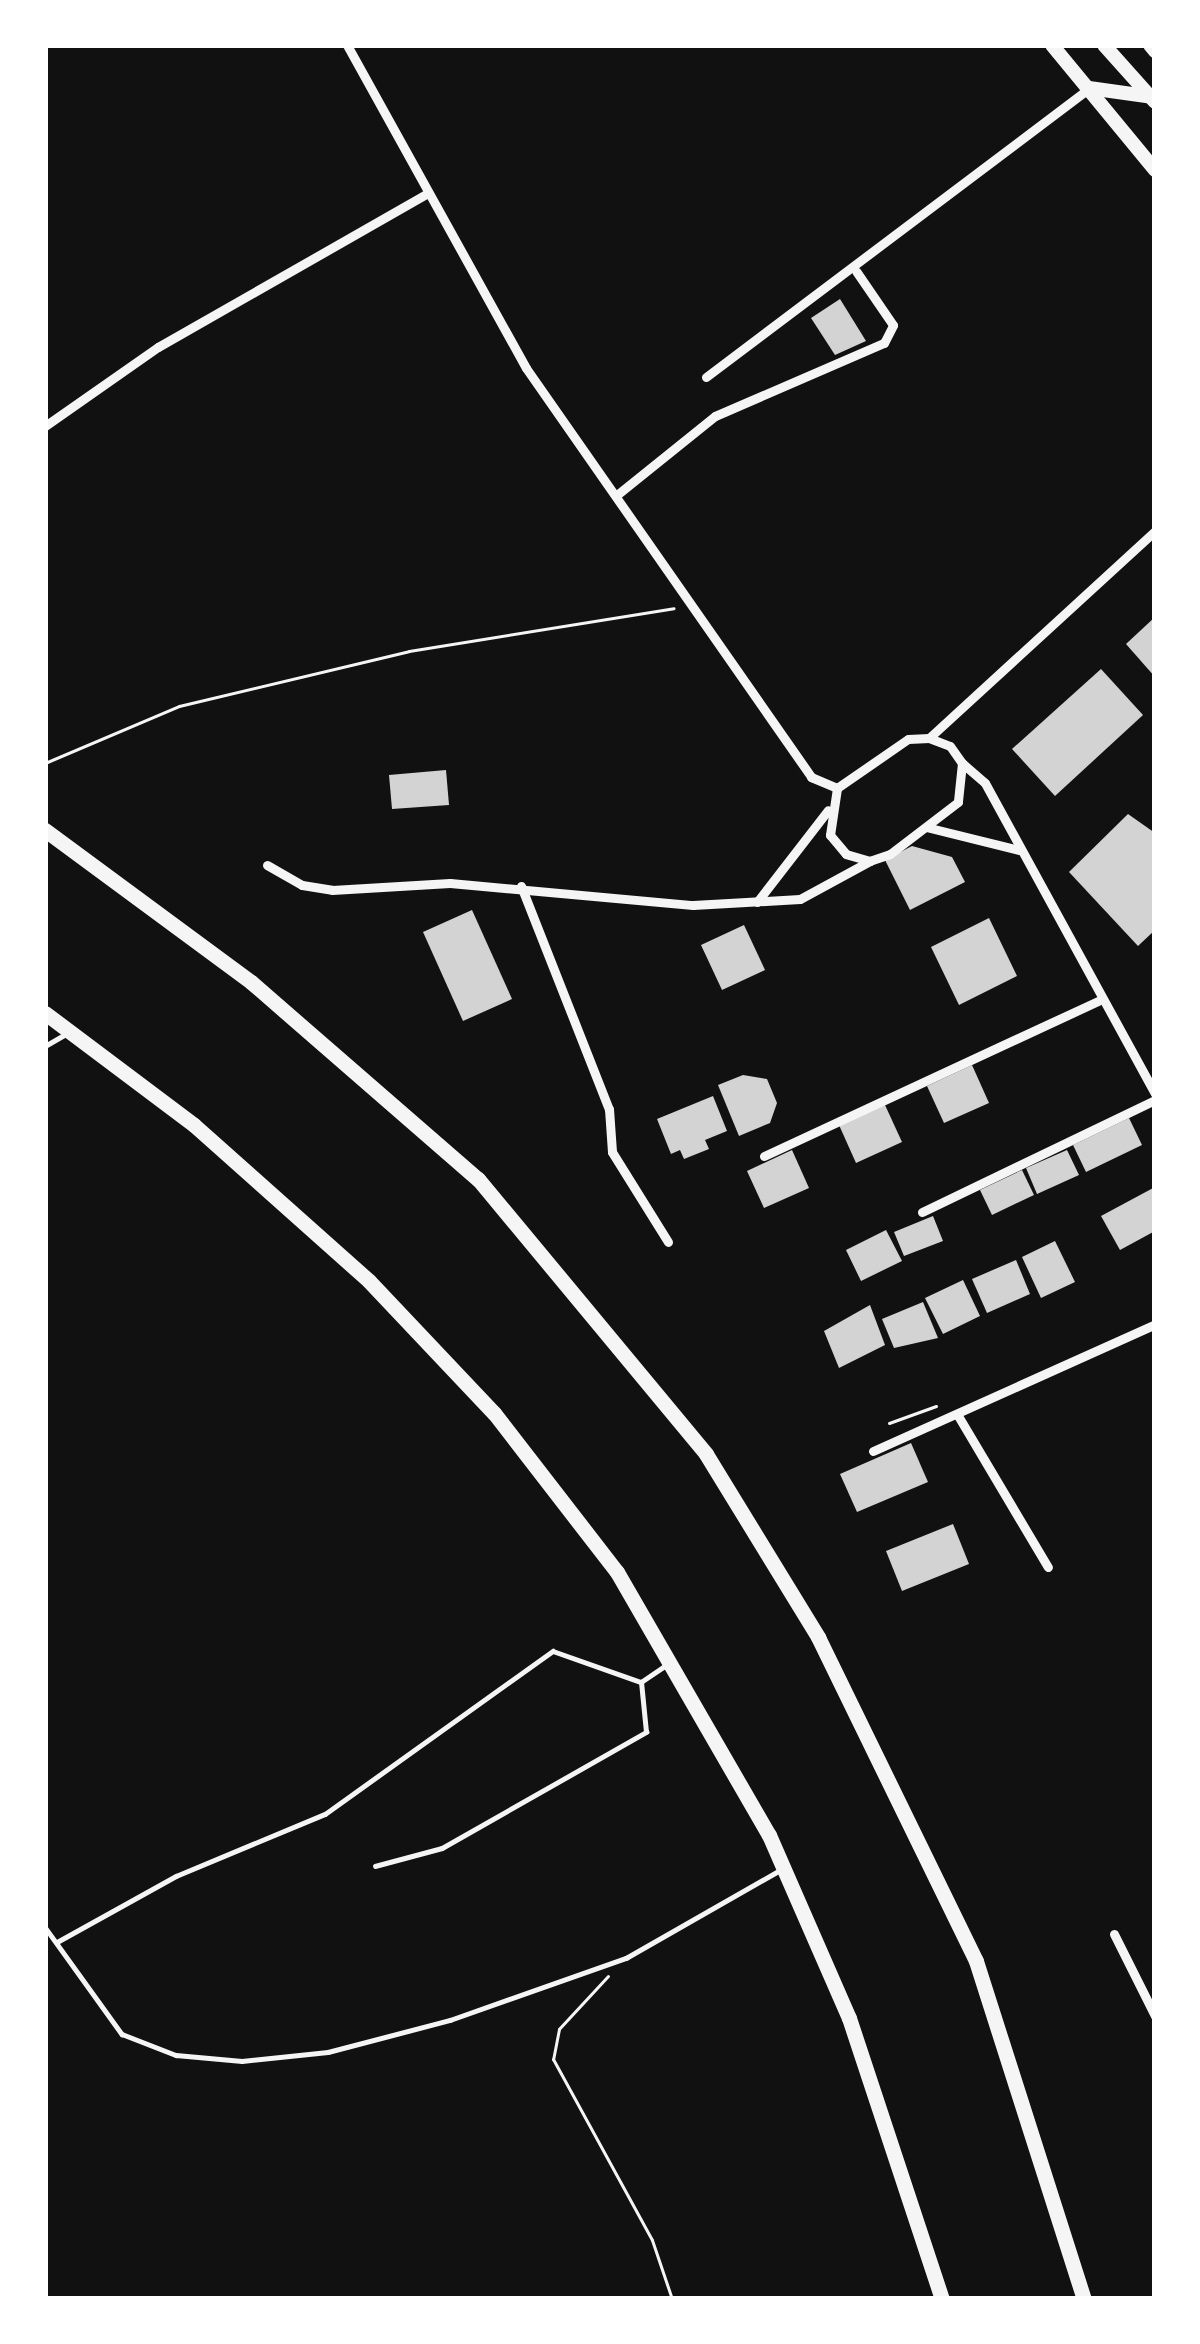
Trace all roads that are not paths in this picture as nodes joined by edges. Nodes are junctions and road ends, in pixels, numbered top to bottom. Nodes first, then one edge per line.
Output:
1 (347, 45) edge
2 (1052, 45) edge
3 (1104, 45) edge
4 (1089, 88) junction
5 (1155, 100) edge
6 (1155, 170) edge
7 (428, 193) junction
8 (856, 271) junction
9 (706, 377) dead end
10 (45, 426) edge
11 (618, 494) junction
12 (1155, 531) edge
13 (929, 738) junction
14 (962, 763) junction
15 (837, 788) junction
16 (828, 810) junction
17 (926, 827) junction
18 (45, 830) edge
19 (1019, 850) junction
20 (870, 861) junction
21 (267, 865) dead end
22 (521, 886) junction
23 (757, 902) junction
24 (1100, 1000) junction
25 (45, 1013) edge
26 (71, 1031) junction
27 (45, 1046) edge
28 (1155, 1097) edge
29 (764, 1156) dead end
30 (922, 1211) dead end
31 (668, 1242) dead end
32 (1155, 1324) edge
33 (957, 1414) junction
34 (873, 1451) dead end
35 (1048, 1567) dead end
36 (671, 1661) junction
37 (641, 1682) junction
38 (376, 1866) dead end
39 (784, 1868) junction
40 (45, 1927) edge
41 (1114, 1934) dead end
42 (57, 1942) junction
43 (1155, 2016) edge
44 (942, 2299) edge
45 (1084, 2299) edge

1 - 7 street
2 - 4 main road
3 - 5 main road
4 - 5 main road
4 - 6 main road
4 - 8 street
7 - 10 street
7 - 11 street
8 - 9 street
8 - 11 street
11 - 15 street
12 - 13 street
13 - 14 street
13 - 15 street
14 - 17 street
14 - 19 street
15 - 16 street
16 - 20 street
16 - 23 street
17 - 19 street
17 - 20 street
18 - 45 highway
19 - 24 street
20 - 23 street
21 - 22 street
22 - 23 street
22 - 31 street
24 - 28 street
24 - 29 street
25 - 26 highway
26 - 27 lane
26 - 36 highway
28 - 30 street
32 - 33 street
33 - 34 street
33 - 35 street
36 - 37 lane
36 - 39 highway
37 - 38 lane
37 - 42 lane
39 - 42 lane
39 - 44 highway
40 - 42 lane
41 - 43 street

